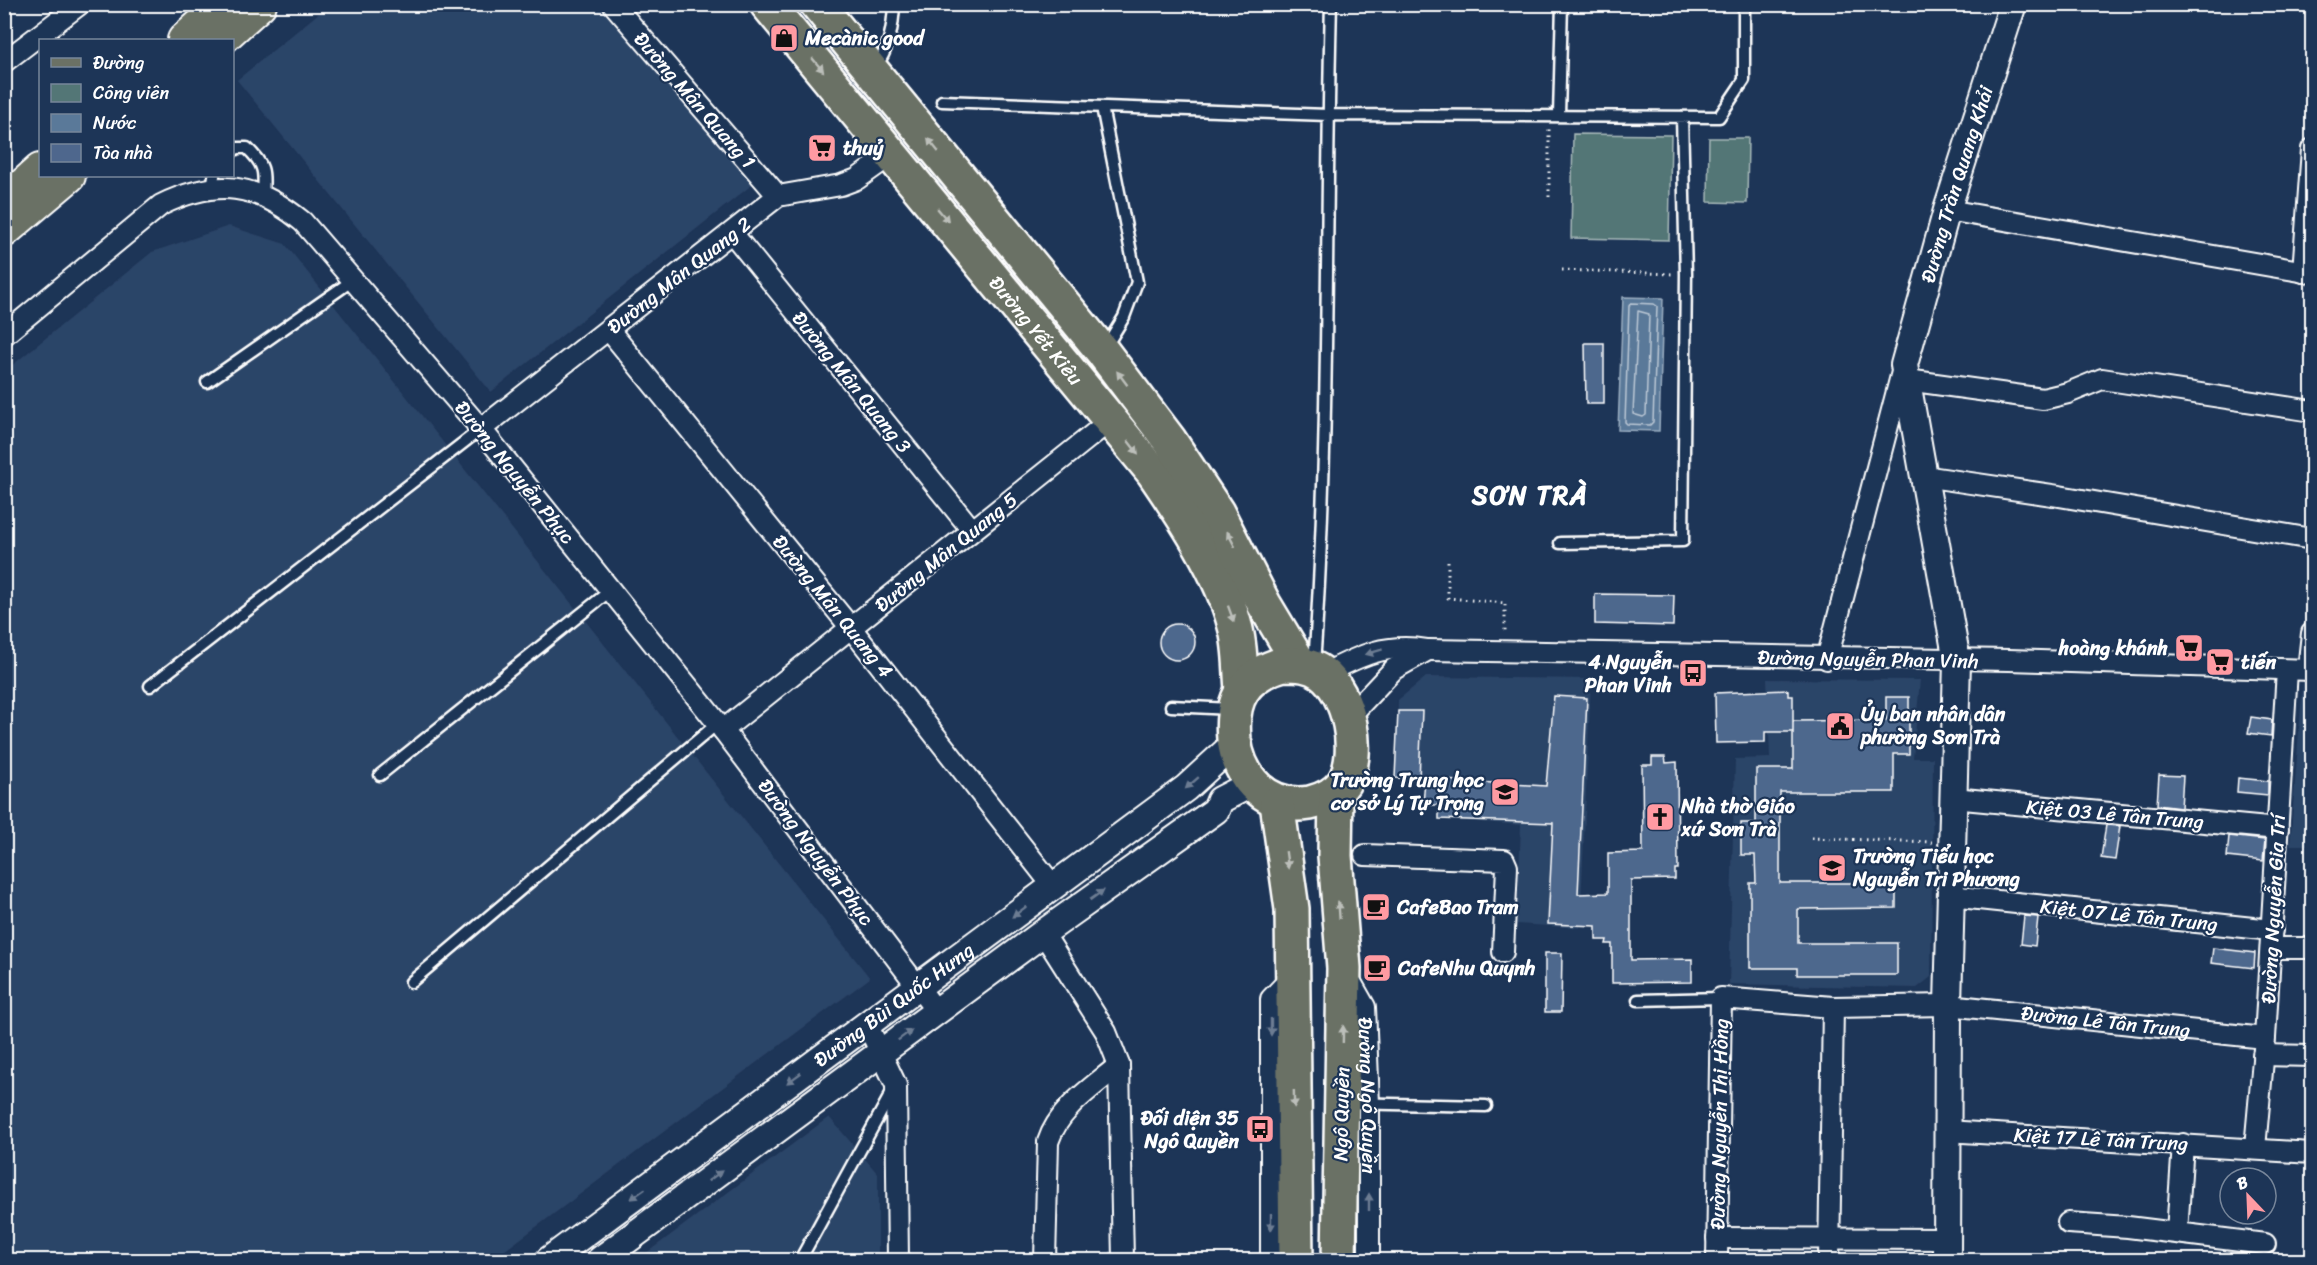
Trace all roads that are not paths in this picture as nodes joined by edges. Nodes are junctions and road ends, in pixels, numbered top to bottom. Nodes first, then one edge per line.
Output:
1 (80, 4) edge
2 (224, 4) edge
3 (260, 4) edge
4 (613, 4) edge
5 (767, 4) edge
6 (817, 4) edge
7 (894, 4) edge
8 (1331, 4) edge
9 (1562, 4) edge
10 (1744, 4) edge
11 (2013, 4) edge
12 (185, 39) edge
13 (221, 39) edge
14 (4, 62) edge
15 (872, 71) junction
16 (942, 101) dead end
17 (1102, 107) junction
18 (1328, 115) junction
19 (1554, 115) junction
20 (1682, 117) junction
21 (2313, 149) edge
22 (234, 150) edge
23 (892, 154) junction
24 (65, 177) edge
25 (213, 182) edge
26 (38, 183) edge
27 (263, 194) junction
28 (778, 196) junction
29 (4, 202) edge
30 (1947, 210) junction
31 (4, 231) edge
32 (733, 234) junction
33 (2308, 273) edge
34 (353, 280) junction
35 (609, 330) junction
36 (4, 335) edge
37 (1102, 351) junction
38 (1905, 373) junction
39 (207, 382) dead end
40 (2313, 411) edge
41 (1112, 419) junction
42 (481, 429) junction
43 (1923, 476) junction
44 (972, 531) junction
45 (2313, 539) edge
46 (1560, 543) dead end
47 (611, 590) junction
48 (851, 628) junction
49 (2313, 633) edge
50 (1428, 650) junction
51 (1827, 659) junction
52 (1957, 661) junction
53 (1312, 668) junction
54 (2287, 670) junction
55 (2310, 670) edge
56 (150, 686) dead end
57 (1238, 699) junction
58 (1171, 706) dead end
59 (1347, 718) junction
60 (721, 726) junction
61 (1234, 743) junction
62 (380, 775) dead end
63 (1336, 792) junction
64 (1264, 793) junction
65 (1953, 798) junction
66 (2278, 829) junction
67 (1365, 855) dead end
68 (1053, 886) junction
69 (1950, 896) junction
70 (1043, 933) junction
71 (2272, 939) junction
72 (2313, 948) edge
73 (1503, 952) dead end
74 (1292, 977) junction
75 (411, 982) dead end
76 (918, 987) junction
77 (1721, 998) junction
78 (1638, 1000) dead end
79 (1948, 1005) junction
80 (1833, 1007) junction
81 (937, 1012) junction
82 (867, 1024) junction
83 (2264, 1047) junction
84 (882, 1052) junction
85 (2313, 1056) edge
86 (1119, 1065) junction
87 (896, 1085) junction
88 (1355, 1103) junction
89 (1486, 1106) dead end
90 (1946, 1131) junction
91 (2183, 1144) junction
92 (2255, 1148) junction
93 (2313, 1153) edge
94 (2068, 1224) dead end
95 (2177, 1232) junction
96 (1717, 1238) junction
97 (1829, 1240) junction
98 (2265, 1244) dead end
99 (1947, 1250) edge
100 (549, 1260) edge
101 (600, 1260) edge
102 (799, 1260) edge
103 (898, 1260) edge
104 (1045, 1260) edge
105 (1123, 1260) edge
106 (1271, 1260) edge
107 (1296, 1260) edge
108 (1340, 1260) edge
109 (1369, 1260) edge
110 (1717, 1260) edge
111 (1829, 1260) edge

1 - 14 street
2 - 12 main road
3 - 13 main road
4 - 28 street, Đường Mân Quang 1
5 -> 23 highway, Đường Yết Kiêu
6 - 15 highway, Đường Yết Kiêu
7 - 15 lane
8 - 18 lane
9 - 19 lane
10 - 20 lane
11 - 30 street, Đường Trần Quang Khải
37 -> 15 highway, Đường Yết Kiêu
16 - 17 lane
17 - 18 lane
17 - 37 lane
18 - 19 lane
18 - 53 lane
19 - 20 lane
20 - 46 lane
21 - 33 street
22 - 27 lane
23 - 28 street
23 -> 41 highway, Đường Yết Kiêu
24 - 26 main road
25 - 27 street, Đường Nguyễn Phục
25 - 36 street, Đường Nguyễn Phục
26 - 29 main road
26 - 31 main road
27 - 34 street, Đường Nguyễn Phục
28 - 32 street, Đường Mân Quang 2
30 - 33 street
30 - 38 street, Đường Trần Quang Khải
32 - 35 street, Đường Mân Quang 2
32 - 44 street, Đường Mân Quang 3
34 - 39 lane
34 - 42 street, Đường Nguyễn Phục
35 - 42 street, Đường Mân Quang 2
35 - 48 street, Đường Mân Quang 4
53 -> 37 highway, Đường Yết Kiêu
38 - 40 street
38 - 43 street, Đường Trần Quang Khải
38 - 51 street, Đường Trần Quang Khải
41 - 44 street, Đường Mân Quang 5
41 -> 57 highway, Đường Yết Kiêu
42 - 47 street, Đường Nguyễn Phục
42 - 56 lane
43 - 45 street
43 - 52 street, Đường Trần Quang Khải
44 - 48 street, Đường Mân Quang 5
47 - 60 street, Đường Nguyễn Phục
47 - 62 lane
48 - 60 street, Đường Mân Quang 5
48 - 68 street, Đường Mân Quang 4
49 - 55 street, Đường Nguyễn Phan Vinh
50 - 51 street, Đường Nguyễn Phan Vinh
50 -> 53 street, Đường Nguyễn Phan Vinh
50 - 59 street
51 - 52 street, Đường Nguyễn Phan Vinh
52 - 54 street, Đường Nguyễn Phan Vinh
52 - 65 street
53 - 57 highway
53 - 59 highway
54 - 55 street, Đường Nguyễn Phan Vinh
54 - 66 street, Đường Nguyễn Gia Trí
57 - 58 lane
57 - 61 highway
59 - 63 highway
60 - 75 lane
60 - 76 street, Đường Nguyễn Phục
61 - 64 highway
61 -> 68 street, Đường Bùi Quốc Hưng
63 - 64 highway
88 -> 63 highway, Ngô Quyền
70 -> 64 street, Đường Bùi Quốc Hưng
64 -> 74 highway
65 - 66 street, Kiệt 03 Lê Tân Trung
65 - 69 street
66 - 71 street, Đường Nguyễn Gia Trí
67 - 73 street
68 -> 76 street, Đường Bùi Quốc Hưng
69 - 71 street, Kiệt 07 Lê Tân Trung
69 - 79 street
70 - 81 street, Đường Bùi Quốc Hưng
70 - 86 street
71 - 72 street, Kiệt 07 Lê Tân Trung
71 - 83 street, Đường Nguyễn Gia Trí
74 -> 106 street
74 -> 107 highway
76 - 81 street, Đường Nguyễn Phục
76 - 82 street, Đường Bùi Quốc Hưng
77 - 78 lane
77 - 80 street, Đường Nguyễn Thị Hồng
77 - 96 street, Đường Nguyễn Thị Hồng
79 - 80 street, Đường Nguyễn Thị Hồng
79 - 83 street, Đường Lê Tân Trung
79 - 90 street
80 - 97 street
84 -> 81 street, Đường Bùi Quốc Hưng
82 - 84 street
82 -> 100 street, Đường Bùi Quốc Hưng
83 - 85 street, Đường Lê Tân Trung
83 - 92 street, Đường Nguyễn Gia Trí
84 - 87 street
101 -> 84 street, Đường Bùi Quốc Hưng
86 - 104 street
86 - 105 street
87 - 102 lane
87 - 103 street
88 - 89 lane
88 - 108 highway, Ngô Quyền
109 -> 88 street, Đường Ngô Quyền
90 - 91 street, Kiệt 17 Lê Tân Trung
90 - 99 street
91 - 92 street, Kiệt 17 Lê Tân Trung
91 - 95 street
92 - 93 street, Kiệt 17 Lê Tân Trung
94 - 95 street
95 - 98 street
96 - 97 street
96 - 110 street, Đường Nguyễn Thị Hồng
97 - 99 street
97 - 111 street

